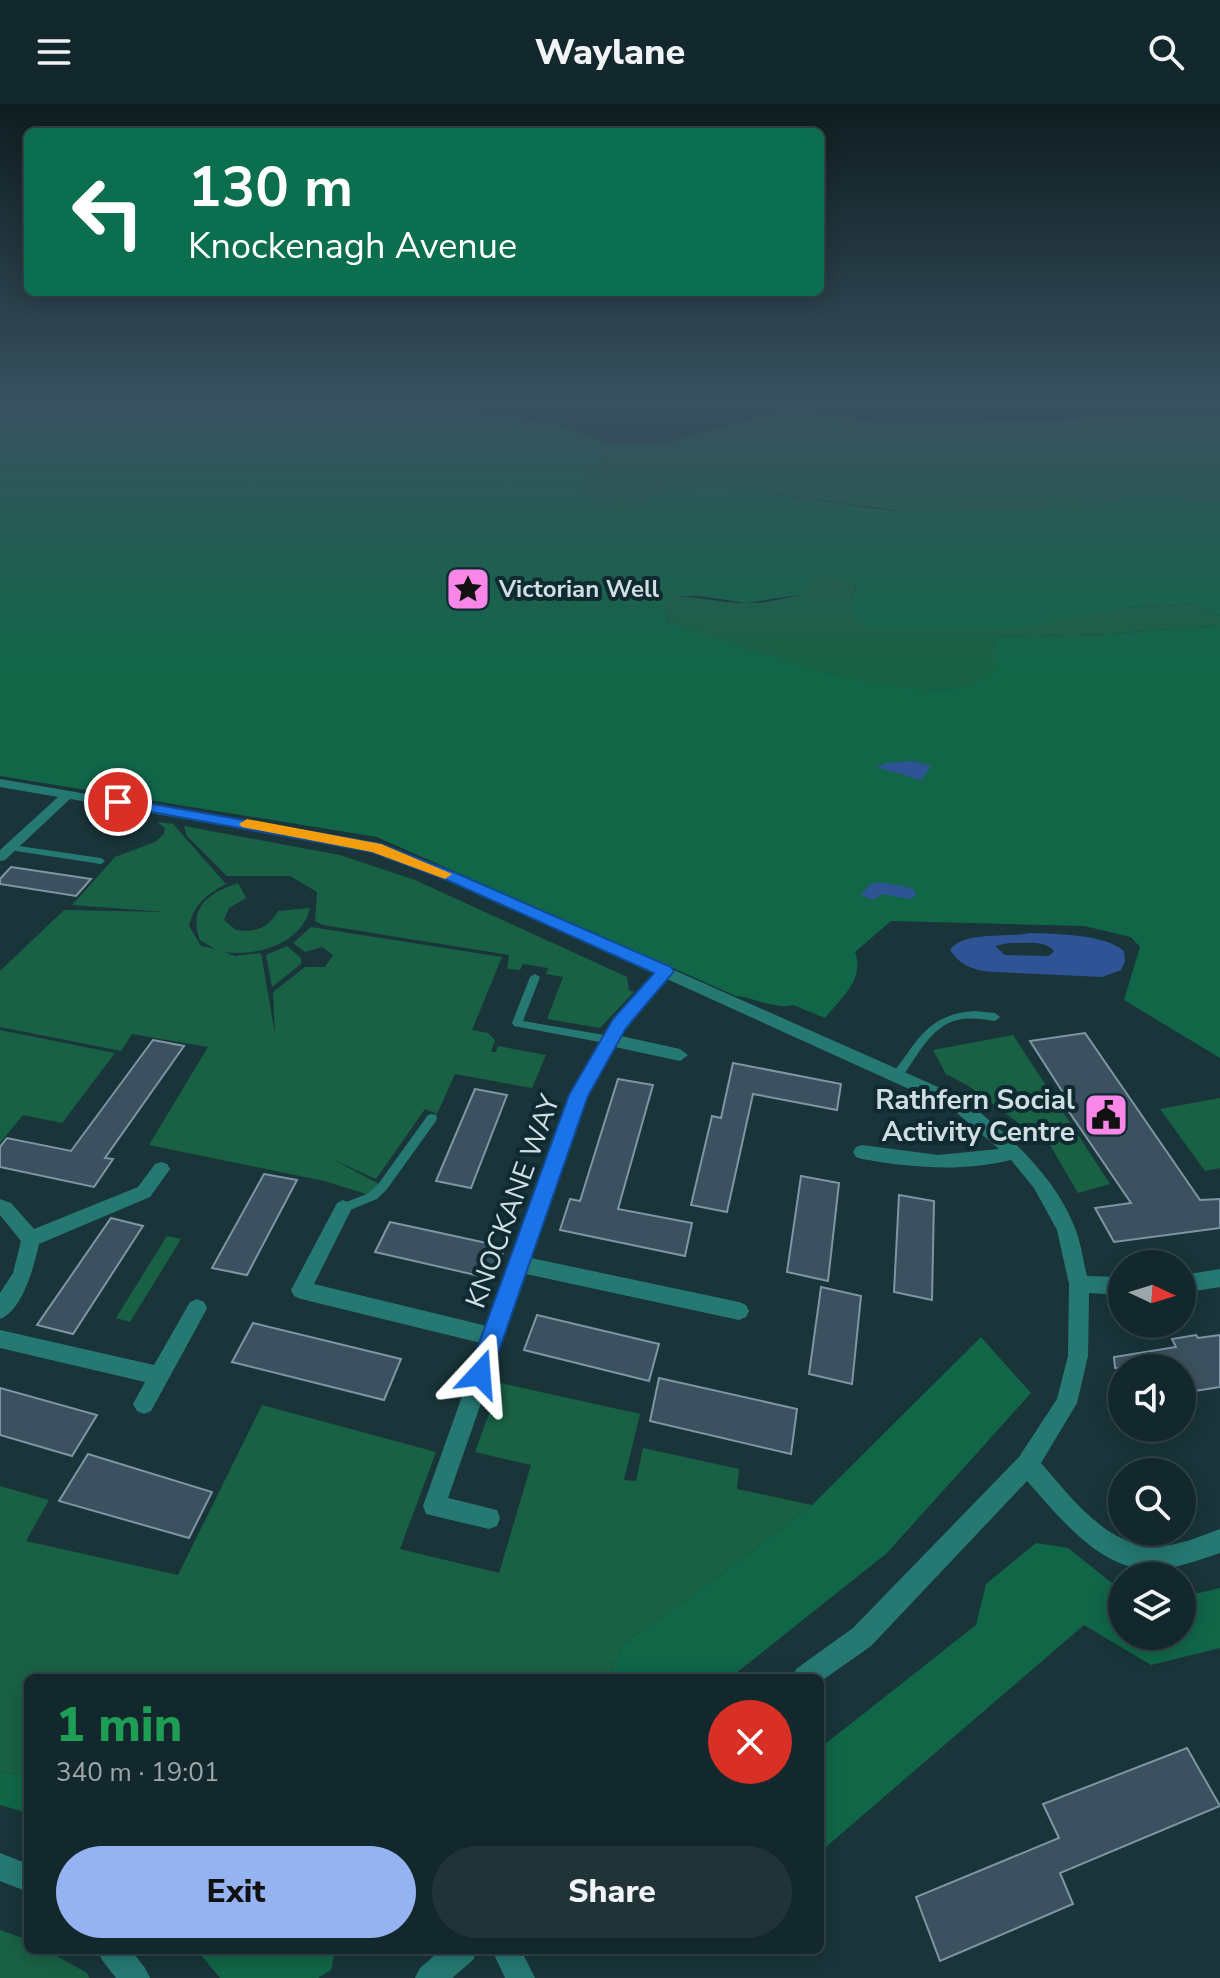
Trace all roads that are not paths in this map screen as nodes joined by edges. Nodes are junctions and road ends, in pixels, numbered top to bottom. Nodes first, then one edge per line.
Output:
1 (0, 783) edge
2 (68, 794) junction
3 (12, 848) junction
4 (0, 857) edge
5 (101, 861) dead end
6 (665, 971) junction
7 (535, 977) dead end
8 (995, 1017) dead end
9 (610, 1040) junction
10 (680, 1055) dead end
11 (897, 1076) junction
12 (432, 1118) dead end
13 (862, 1152) dead end
14 (1015, 1152) junction
15 (161, 1169) dead end
16 (0, 1207) edge
17 (343, 1208) joint
18 (31, 1239) junction
19 (519, 1264) junction
20 (1220, 1278) edge
21 (1196, 1282) edge
22 (1079, 1284) junction
23 (1108, 1285) edge
24 (197, 1308) dead end
25 (0, 1310) edge
26 (739, 1311) dead end
27 (493, 1337) junction
28 (0, 1339) edge
29 (159, 1376) junction
30 (144, 1404) dead end
31 (1027, 1465) junction
32 (489, 1518) dead end
33 (1220, 1541) edge
34 (811, 1674) edge
35 (0, 1867) edge
36 (24, 1876) edge
37 (115, 1954) edge
38 (458, 1954) edge
39 (508, 1954) edge
40 (135, 1978) edge
41 (430, 1978) edge
42 (520, 1978) edge

1 - 2 street
2 - 3 street
2 - 6 street
3 - 4 street
3 - 5 lane
6 - 9 street, KNOCKANE WAY
6 - 11 street
7 - 9 lane
8 - 11 lane
9 - 10 street
9 - 19 street, KNOCKANE WAY
11 - 14 street
12 - 17 lane
13 - 14 street
14 - 22 street
15 - 18 street
16 - 18 street
17 - 27 street
18 - 25 street
19 - 26 street
19 - 27 street, KNOCKANE WAY
20 - 21 street
22 - 23 street
22 - 31 street
24 - 29 street
27 - 32 street, KNOCKANE WAY
28 - 29 street
29 - 30 street
31 - 33 street
31 - 34 street
35 - 36 street
37 - 40 street
38 - 41 street
39 - 42 street

